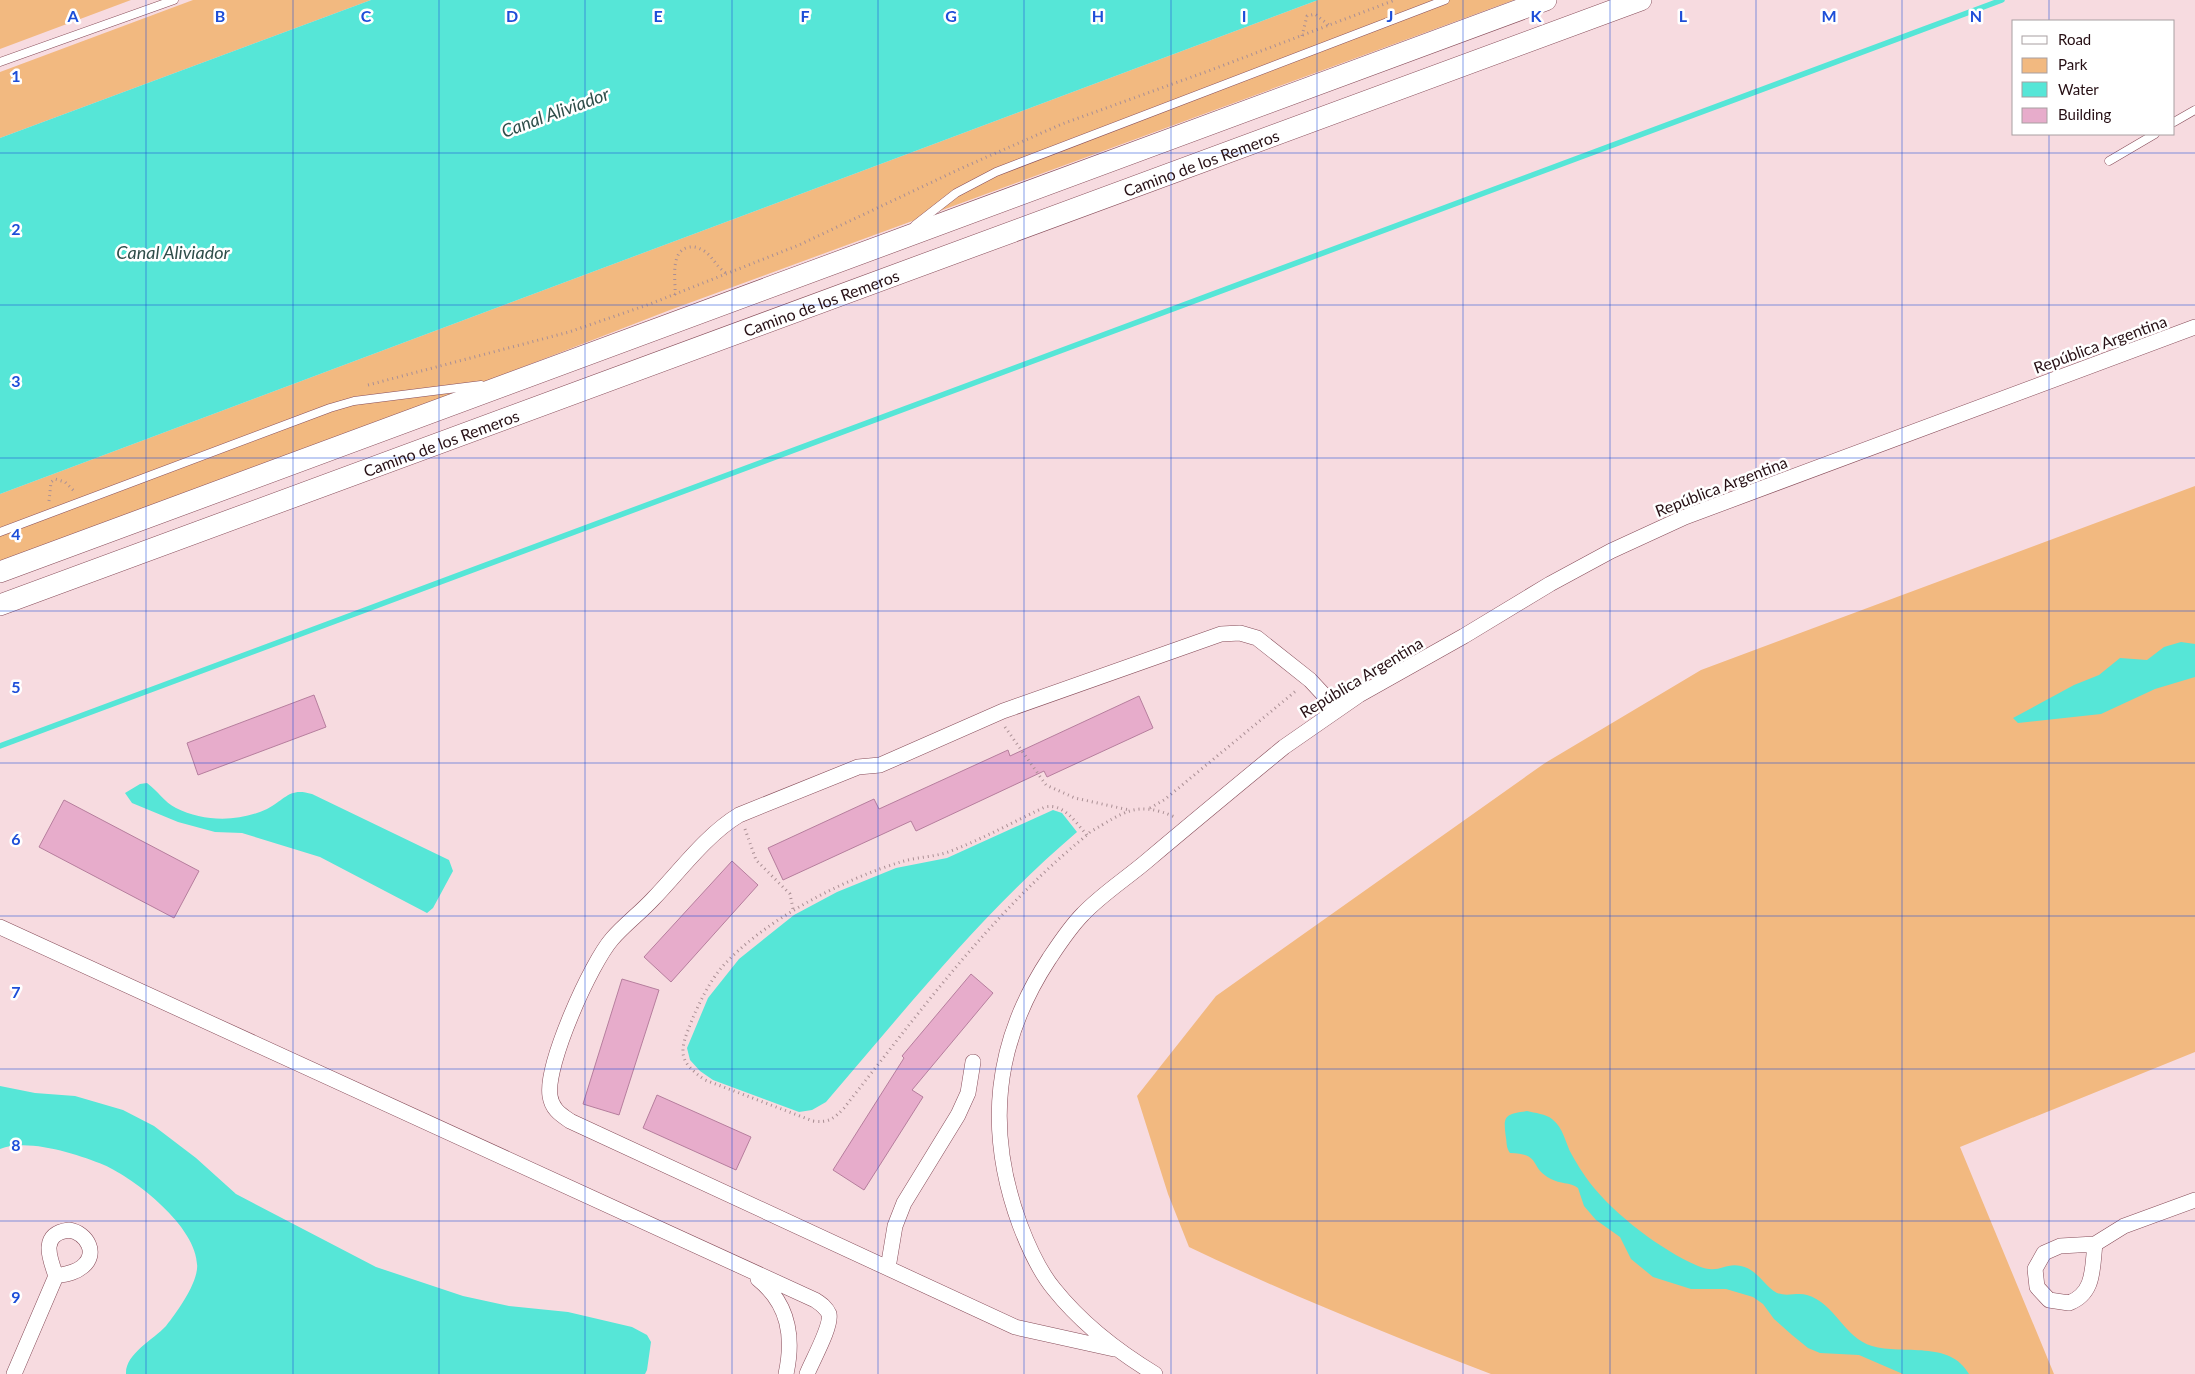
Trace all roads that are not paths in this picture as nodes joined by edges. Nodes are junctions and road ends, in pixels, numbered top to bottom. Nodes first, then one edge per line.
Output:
1 (174, 0) edge
2 (1445, 0) edge
3 (1546, 0) edge
4 (1641, 0) edge
5 (0, 62) edge
6 (2195, 110) edge
7 (2175, 121) edge
8 (2153, 135) edge
9 (2109, 161) dead end
10 (894, 241) junction
11 (2195, 327) edge
12 (515, 381) junction
13 (0, 532) edge
14 (0, 572) edge
15 (0, 605) edge
16 (1337, 709) junction
17 (0, 927) edge
18 (973, 1062) dead end
19 (2195, 1200) edge
20 (2096, 1244) junction
21 (888, 1268) junction
22 (750, 1271) junction
23 (56, 1276) dead end
24 (1118, 1350) junction
25 (14, 1374) edge
26 (786, 1374) edge
27 (807, 1374) edge
28 (1155, 1374) edge

1 - 5 lane
2 - 10 lane
3 - 10 main road, Camino de los Remeros
4 - 15 main road, Camino de los Remeros
6 - 7 lane
8 - 9 lane
10 - 12 main road, Camino de los Remeros
11 - 16 street, República Argentina
12 - 13 lane
12 - 14 main road, Camino de los Remeros
16 - 21 street
16 - 24 street, República Argentina
17 - 22 street
18 - 21 street
19 - 20 street
20 - 20 street
21 - 24 street
22 - 26 street
22 - 27 street
23 - 25 street
24 - 28 street, República Argentina

